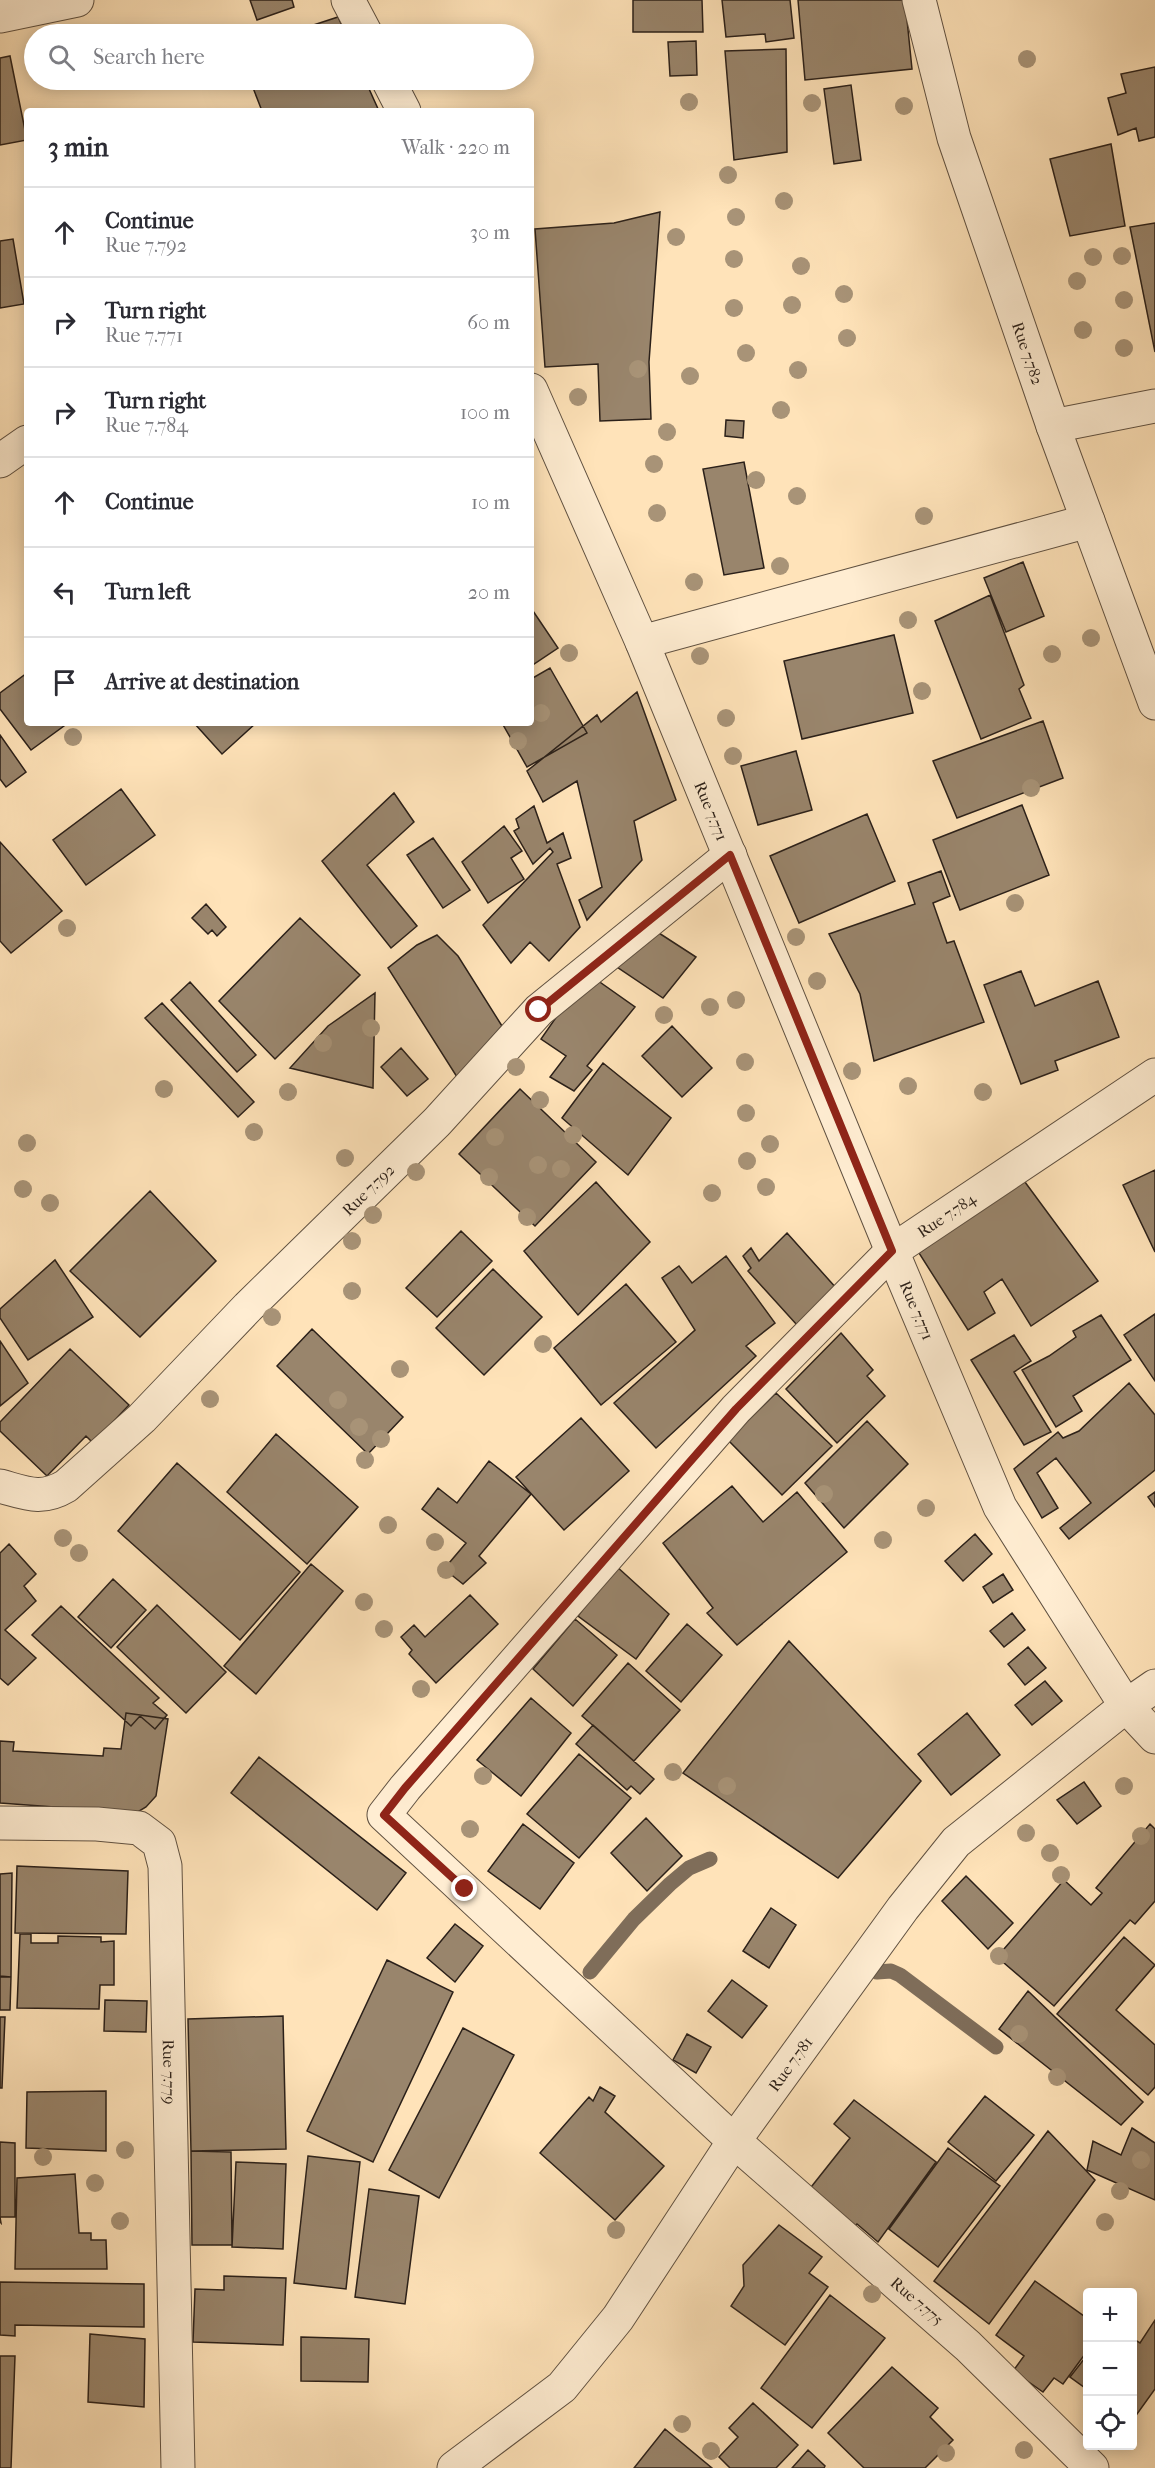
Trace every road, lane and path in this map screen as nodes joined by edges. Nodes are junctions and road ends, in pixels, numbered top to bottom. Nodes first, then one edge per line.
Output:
1 (77, 0) edge
2 (348, 0) edge
3 (919, 0) edge
4 (0, 16) edge
5 (361, 24) edge
6 (393, 90) edge
7 (402, 108) edge
8 (534, 397) edge
9 (1155, 406) edge
10 (1053, 426) junction
11 (24, 444) edge
12 (0, 461) edge
13 (1088, 522) junction
14 (642, 642) junction
15 (1155, 703) edge
16 (730, 855) junction
17 (1155, 1076) edge
18 (892, 1251) junction
19 (0, 1486) edge
20 (1155, 1686) edge
21 (1126, 1706) junction
22 (1155, 1737) edge
23 (405, 1788) joint
24 (0, 1823) edge
25 (734, 2141) junction
26 (177, 2468) edge
27 (454, 2468) edge
28 (1092, 2468) edge

1 - 4 street
2 - 5 street
3 - 10 street, Rue 7.782
6 - 7 street
8 - 14 street, Rue 7.771
9 - 10 street
10 - 13 street, Rue 7.782
11 - 12 street
13 - 14 street
13 - 15 street, Rue 7.782
14 - 16 street, Rue 7.771
16 - 18 street, Rue 7.771
16 - 19 street, Rue 7.792
17 - 18 street, Rue 7.784
18 - 21 street, Rue 7.771
18 - 23 street, Rue 7.784
20 - 21 street, Rue 7.781
21 - 22 street, Rue 7.771
21 - 25 street, Rue 7.781
23 - 25 street, Rue 7.775
24 - 26 street, Rue 7.779
25 - 27 street, Rue 7.781
25 - 28 street, Rue 7.775

